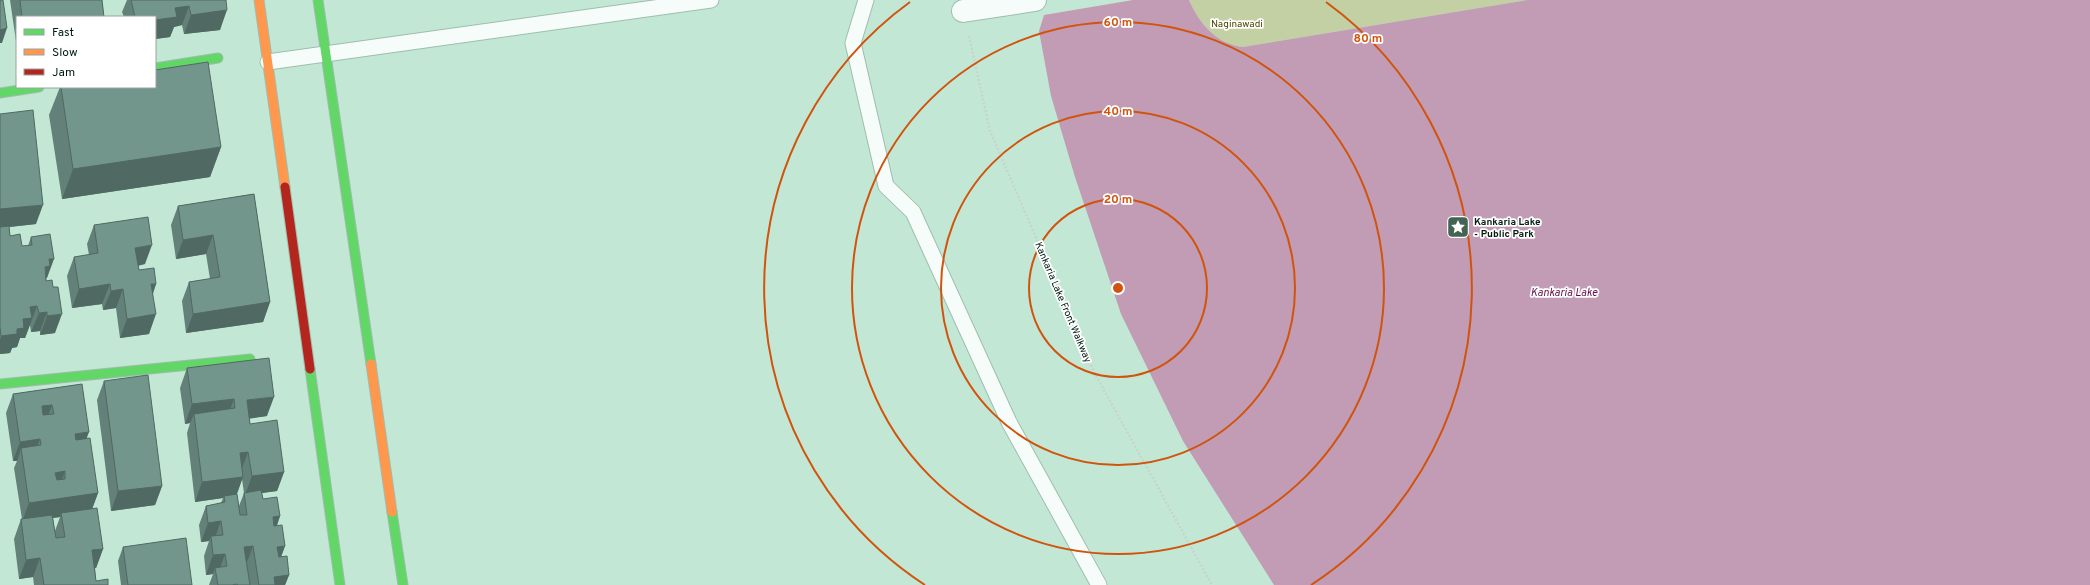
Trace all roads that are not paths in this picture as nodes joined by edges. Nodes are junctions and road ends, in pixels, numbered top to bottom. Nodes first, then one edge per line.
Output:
1 (259, 0) edge
2 (318, 0) edge
3 (711, 0) edge
4 (866, 0) edge
5 (1035, 0) edge
6 (964, 11) road end
7 (325, 55) junction
8 (218, 58) dead end
9 (268, 62) junction
10 (156, 68) edge
11 (32, 88) edge
12 (0, 93) edge
13 (250, 359) edge
14 (0, 384) edge
15 (340, 585) edge
16 (403, 585) edge
17 (1098, 585) edge

1 - 9 main road
2 - 7 main road
3 - 7 lane
4 - 17 lane
5 - 6 street
7 - 9 lane
7 - 16 main road
8 - 10 main road
9 - 15 main road
11 - 12 main road
13 - 14 main road

